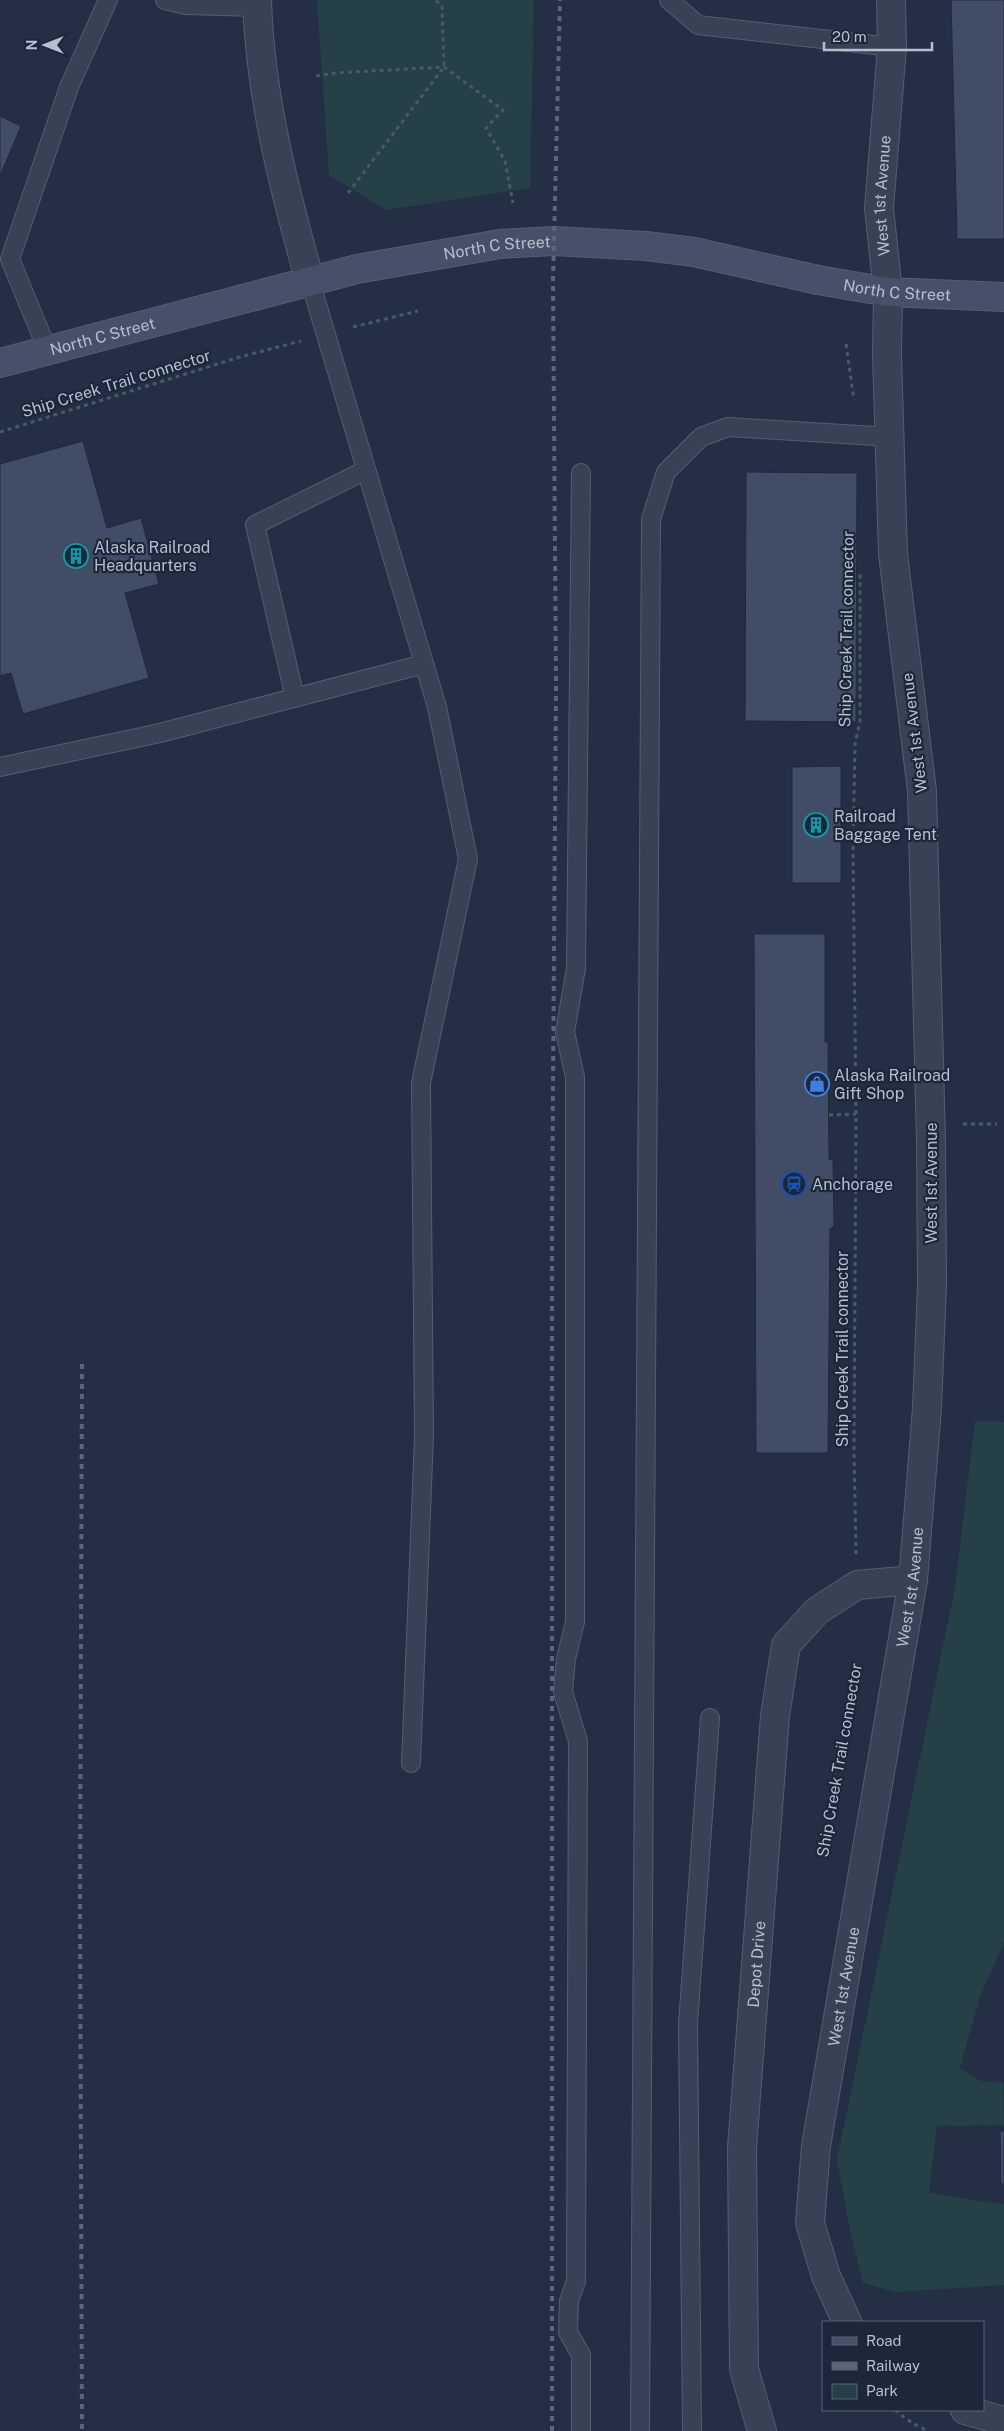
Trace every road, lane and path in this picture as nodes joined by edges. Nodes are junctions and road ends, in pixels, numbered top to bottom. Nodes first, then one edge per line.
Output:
1 (108, 0) edge
2 (165, 0) edge
3 (434, 0) edge
4 (669, 0) edge
5 (891, 0) edge
6 (258, 3) edge
7 (892, 47) junction
8 (444, 66) junction
9 (316, 76) dead end
10 (348, 193) dead end
11 (513, 203) dead end
12 (310, 281) junction
13 (888, 292) junction
14 (1004, 297) edge
15 (846, 344) dead end
16 (47, 349) junction
17 (240, 357) dead end
18 (0, 362) edge
19 (0, 432) edge
20 (858, 434) junction
21 (891, 437) junction
22 (366, 470) junction
23 (581, 473) dead end
24 (860, 561) dead end
25 (424, 664) junction
26 (295, 698) junction
27 (0, 768) edge
28 (856, 1114) junction
29 (829, 1115) dead end
30 (962, 1124) dead end
31 (998, 1124) dead end
32 (913, 1580) junction
33 (857, 1585) junction
34 (710, 1718) dead end
35 (411, 1763) dead end
36 (847, 2321) edge
37 (896, 2411) edge
38 (969, 2411) edge
39 (1004, 2421) edge
40 (580, 2431) edge
41 (640, 2431) edge
42 (692, 2431) edge
43 (762, 2431) edge
44 (928, 2431) edge

1 - 16 lane
2 - 6 lane
3 - 8 path
4 - 7 lane
5 - 7 street, West 1st Avenue
6 - 12 street
7 - 13 street, West 1st Avenue
8 - 9 path
8 - 10 path
8 - 11 path
12 - 13 street, North C Street
12 - 16 street, North C Street
12 - 22 lane
13 - 14 street, North C Street
13 - 21 street, West 1st Avenue
15 - 20 path
16 - 18 street, North C Street
17 - 19 path, Ship Creek Trail connector
20 - 21 lane
20 - 41 lane
21 - 32 street, West 1st Avenue
22 - 25 lane
22 - 26 lane
23 - 40 lane
24 - 28 path, Ship Creek Trail connector
25 - 26 lane
25 - 35 lane
26 - 27 lane
28 - 29 path
28 - 33 path, Ship Creek Trail connector
30 - 31 path
32 - 33 street, Depot Drive
32 - 36 street, West 1st Avenue
33 - 43 street, Depot Drive
34 - 42 lane
37 - 44 path
38 - 39 street

